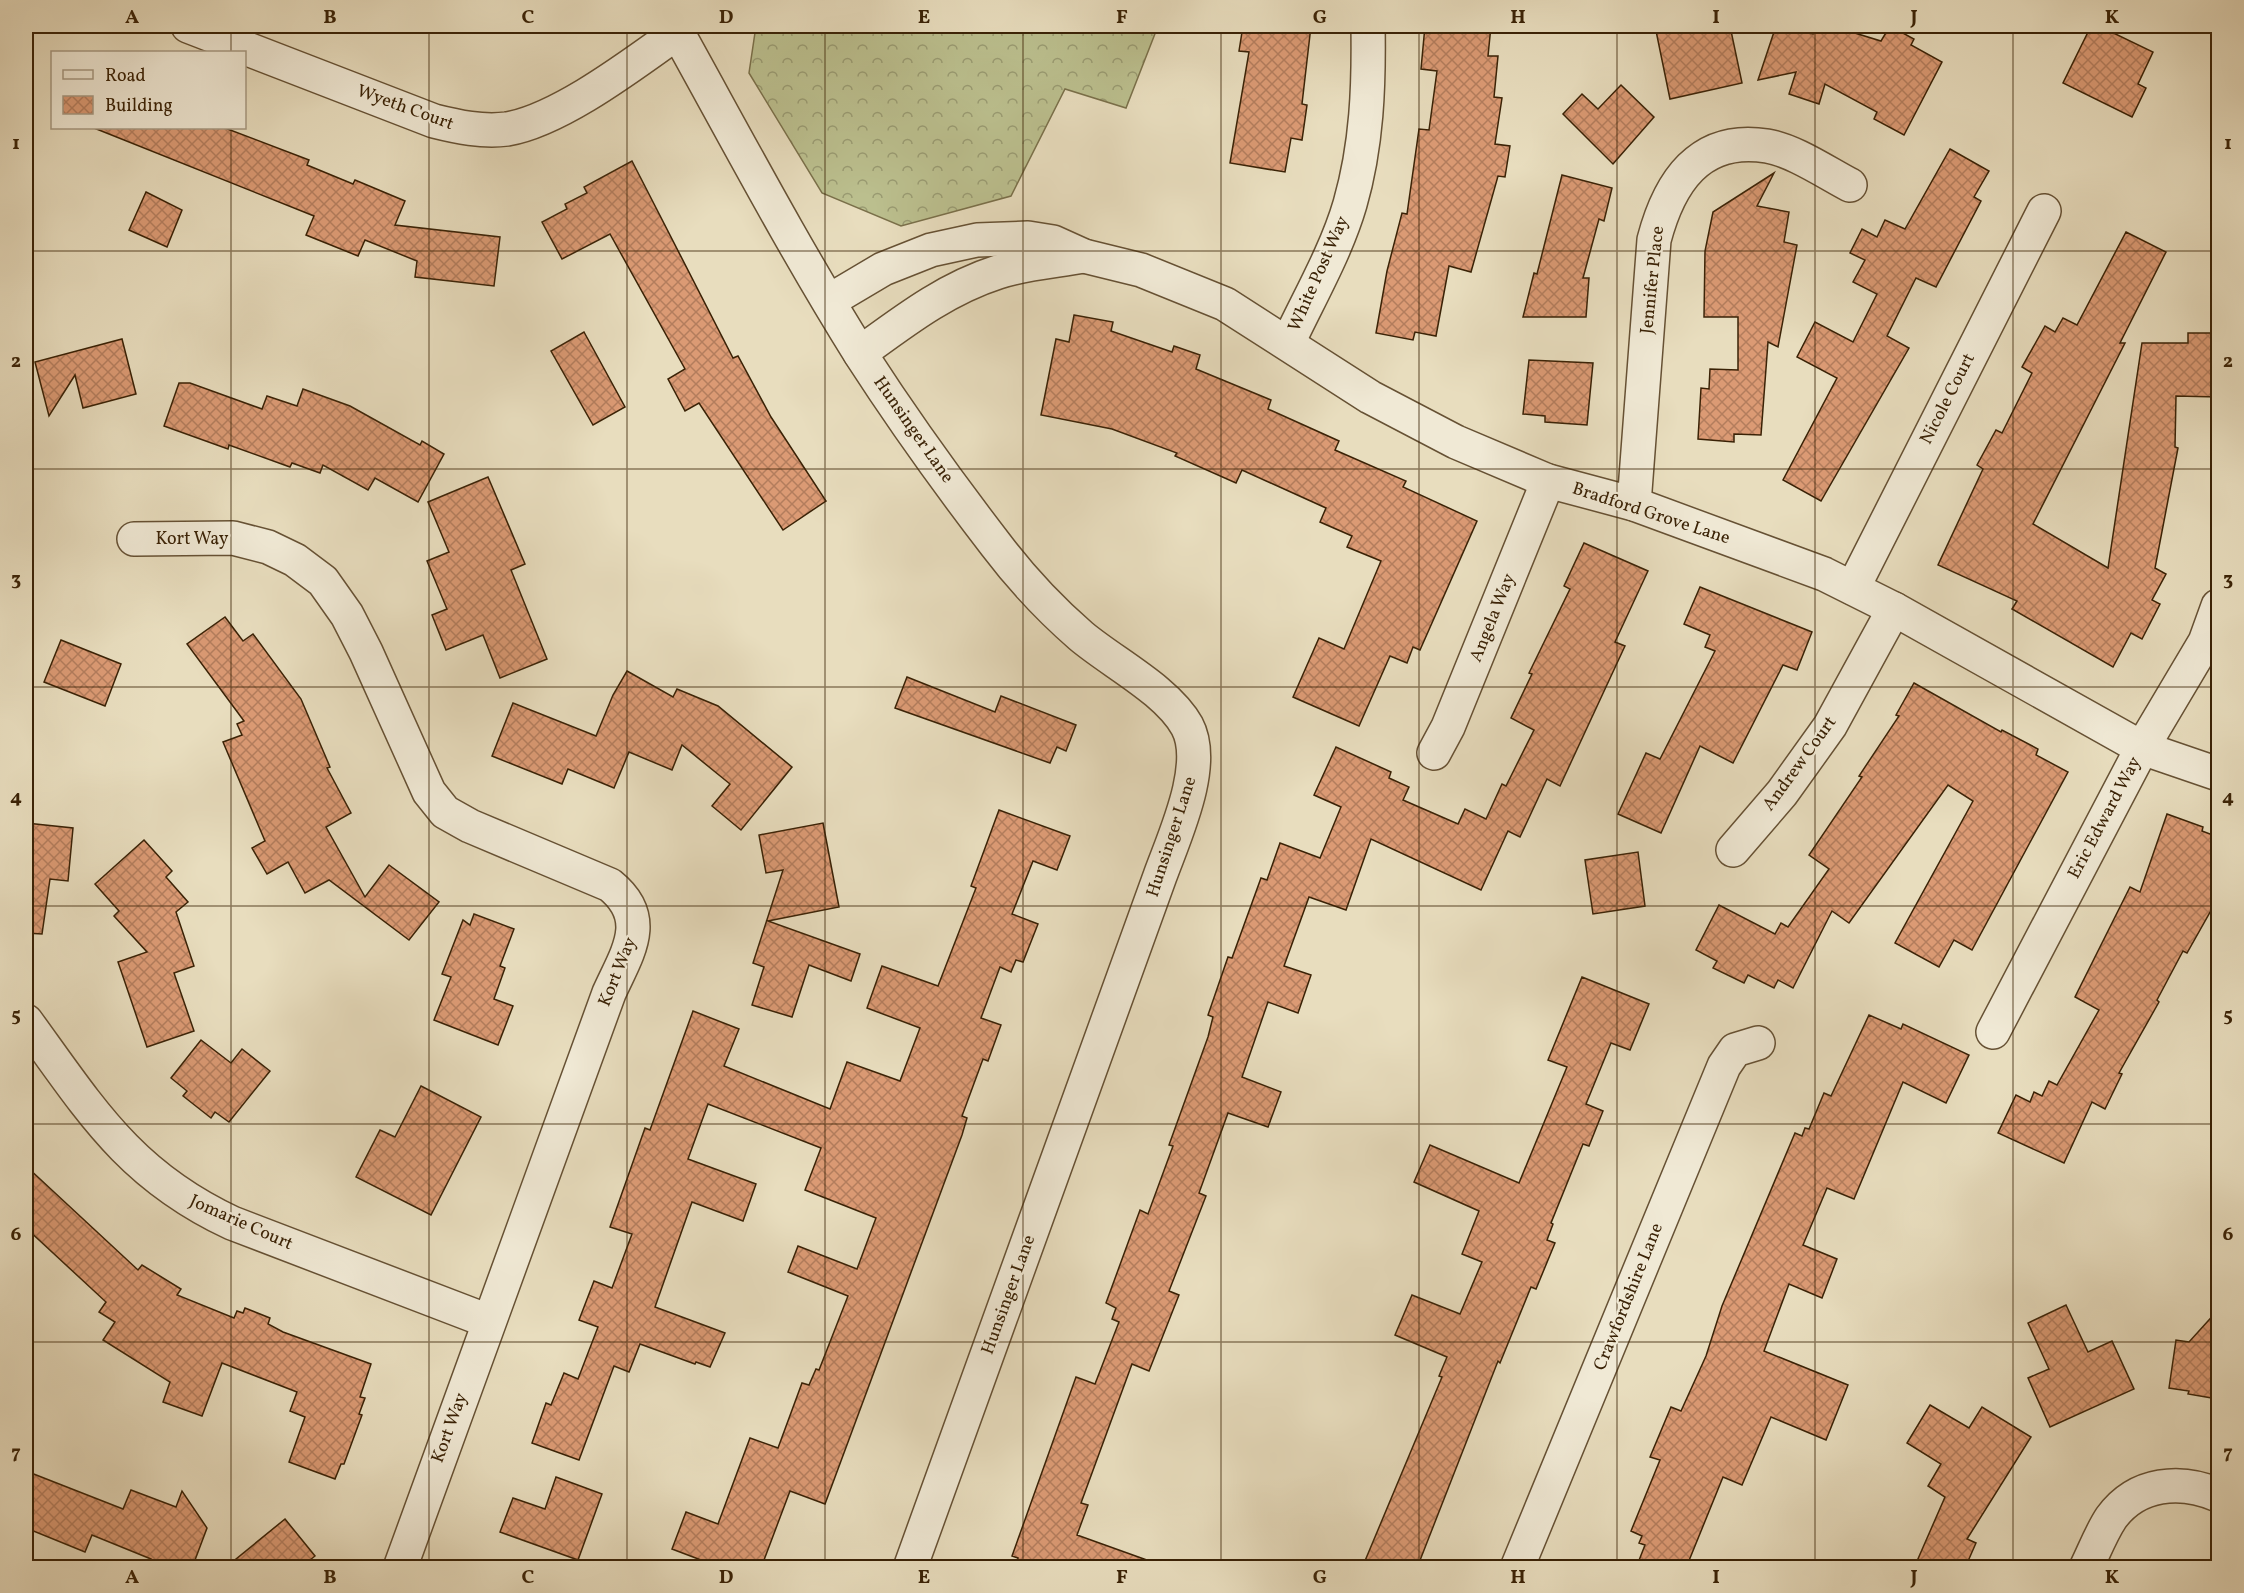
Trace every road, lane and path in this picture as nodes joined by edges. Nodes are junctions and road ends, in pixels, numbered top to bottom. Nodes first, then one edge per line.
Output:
1 (188, 26) edge
2 (1368, 26) edge
3 (676, 29) edge
4 (1850, 185) dead end
5 (2044, 212) dead end
6 (1084, 256) junction
7 (829, 301) junction
8 (1288, 343) junction
9 (860, 353) junction
10 (1548, 481) junction
11 (1634, 504) junction
12 (134, 539) dead end
13 (1853, 588) junction
14 (2218, 606) edge
15 (1894, 609) junction
16 (2142, 748) junction
17 (1434, 753) dead end
18 (2218, 774) edge
19 (1733, 850) dead end
20 (26, 1021) edge
21 (1993, 1032) dead end
22 (1758, 1043) dead end
23 (488, 1320) junction
24 (2218, 1495) edge
25 (400, 1568) edge
26 (910, 1568) edge
27 (1517, 1568) edge
28 (2086, 1568) edge

1 - 3 street, Wyeth Court
2 - 8 street, White Post Way
3 - 7 street, Hunsinger Lane
4 - 11 street, Jennifer Place
5 - 13 street, Nicole Court
6 - 7 street, Bradford Grove Lane
6 - 8 street, Bradford Grove Lane
6 - 9 street, Bradford Grove Lane
7 - 9 street, Hunsinger Lane
8 - 10 street, Bradford Grove Lane
9 - 26 street, Hunsinger Lane
10 - 11 street, Bradford Grove Lane
10 - 17 street, Angela Way
11 - 13 street, Bradford Grove Lane
12 - 23 street, Kort Way
13 - 15 street, Bradford Grove Lane
14 - 16 street, Eric Edward Way
15 - 16 street, Bradford Grove Lane
15 - 19 street, Andrew Court
16 - 18 street, Bradford Grove Lane
16 - 21 street, Eric Edward Way
20 - 23 street, Jomarie Court
22 - 27 street, Crawfordshire Lane
23 - 25 street, Kort Way
24 - 28 street

